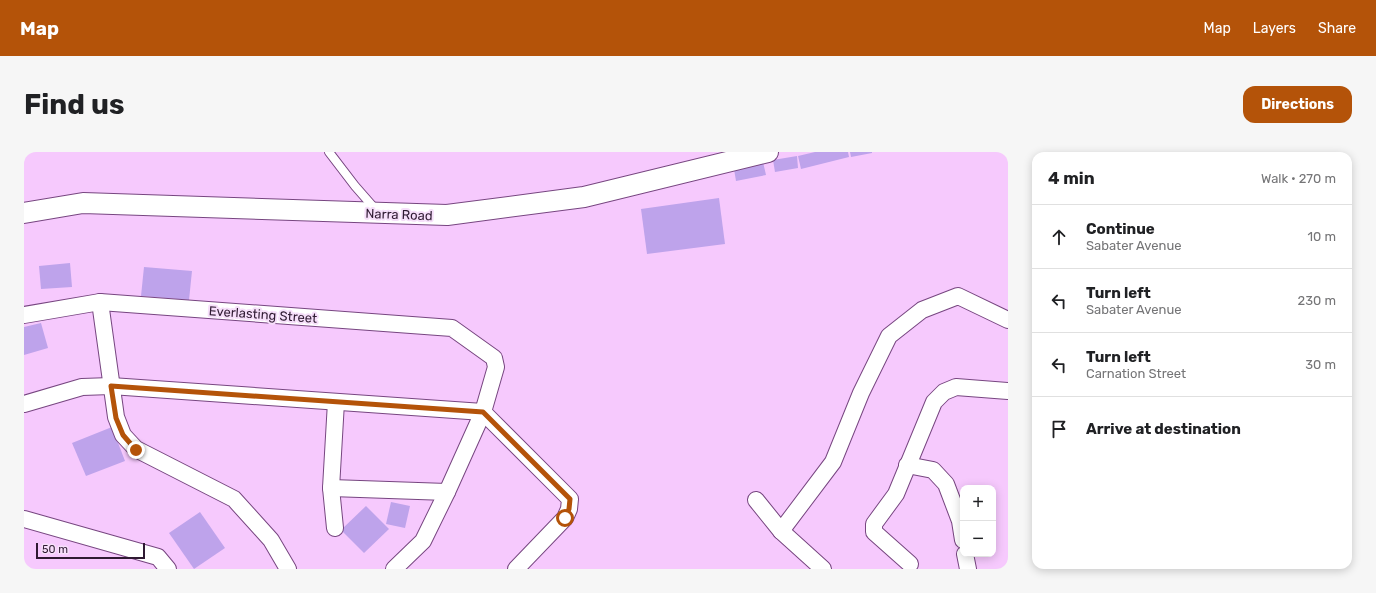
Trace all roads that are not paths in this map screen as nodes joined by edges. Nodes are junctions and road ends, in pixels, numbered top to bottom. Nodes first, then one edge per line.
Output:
1 (329, 152) edge
2 (768, 152) edge
3 (24, 213) edge
4 (379, 213) junction
5 (100, 302) junction
6 (24, 315) edge
7 (1008, 320) edge
8 (111, 386) junction
9 (1008, 391) edge
10 (336, 402) junction
11 (24, 404) edge
12 (483, 412) junction
13 (908, 465) junction
14 (331, 488) junction
15 (447, 492) junction
16 (756, 500) dead end
17 (24, 519) edge
18 (960, 521) edge
19 (335, 528) dead end
20 (781, 531) junction
21 (966, 557) edge
22 (910, 564) dead end
23 (287, 567) edge
24 (168, 569) edge
25 (394, 569) edge
26 (516, 569) edge
27 (823, 569) edge
28 (968, 569) edge

1 - 4 lane
2 - 4 street, Narra Road
3 - 4 street, Narra Road
5 - 6 street, Everlasting Street
5 - 8 street
5 - 12 street, Everlasting Street
7 - 20 street
8 - 10 street
8 - 11 street
8 - 23 street
9 - 13 street
10 - 12 street
10 - 14 street
12 - 15 street
12 - 26 street
13 - 18 street
13 - 22 street
14 - 15 street
14 - 19 street
15 - 25 street
16 - 20 street
17 - 24 street
20 - 27 street
21 - 28 street

